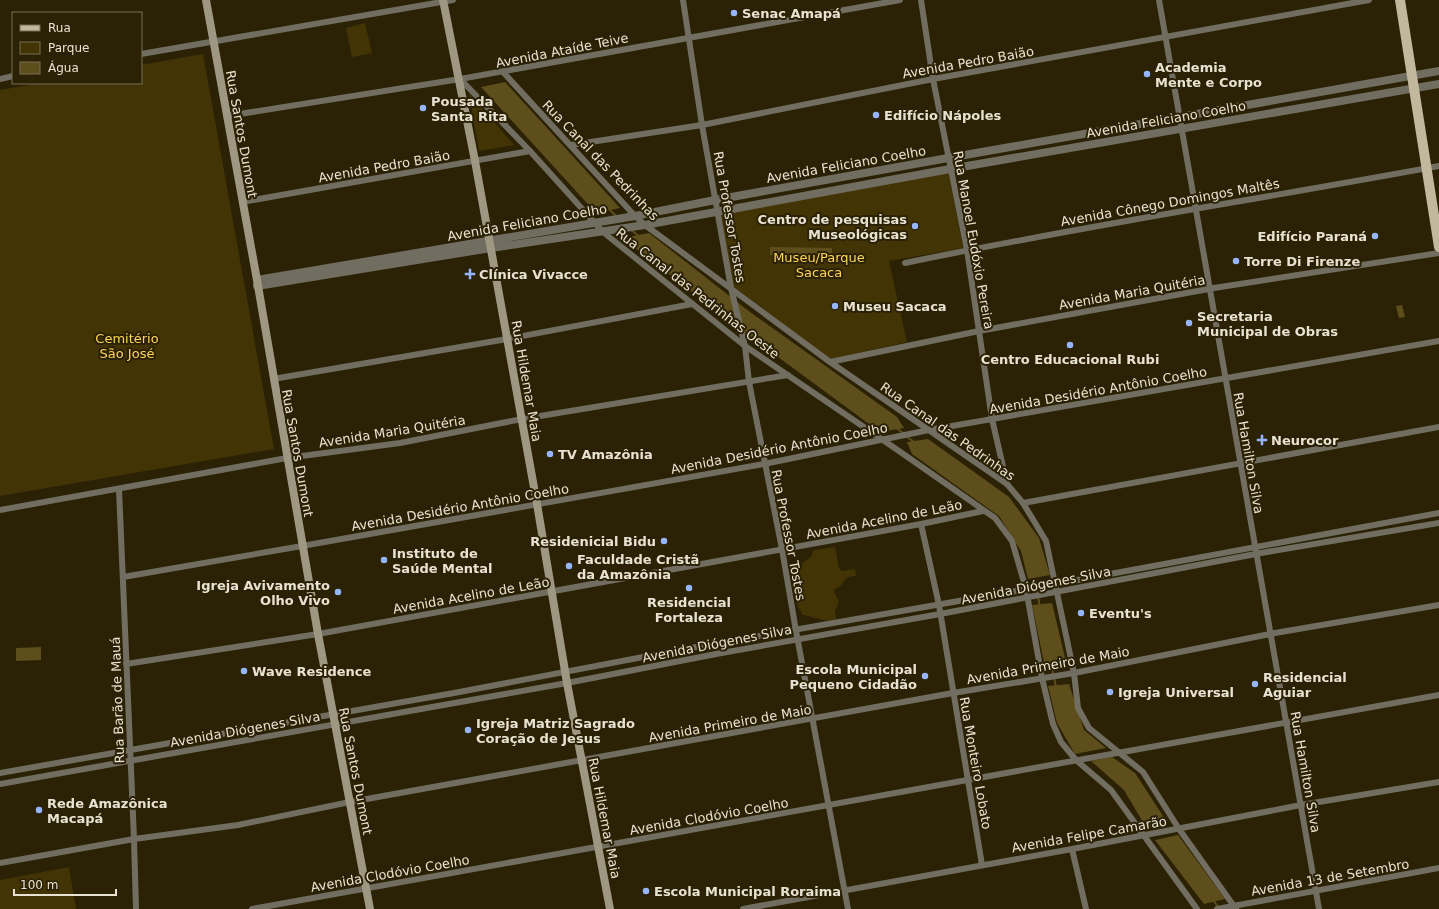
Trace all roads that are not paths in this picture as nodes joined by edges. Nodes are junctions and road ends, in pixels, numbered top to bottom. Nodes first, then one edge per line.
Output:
1 (206, 0) edge
2 (453, 0) edge
3 (683, 0) edge
4 (900, 0) edge
5 (921, 0) edge
6 (1159, 0) edge
7 (1369, 0) edge
8 (1400, 0) edge
9 (443, 1) edge
10 (689, 37) junction
11 (1166, 37) junction
12 (213, 41) junction
13 (142, 54) edge
14 (1439, 70) edge
15 (503, 72) junction
16 (1412, 75) junction
17 (12, 76) edge
18 (0, 79) edge
19 (460, 79) junction
20 (933, 79) junction
21 (1439, 84) edge
22 (1414, 89) junction
23 (1297, 96) junction
24 (1299, 108) junction
25 (226, 116) junction
26 (1180, 117) junction
27 (702, 125) junction
28 (1182, 128) junction
29 (1069, 137) junction
30 (571, 145) junction
31 (1071, 148) junction
32 (530, 151) junction
33 (948, 158) junction
34 (475, 161) junction
35 (1439, 166) edge
36 (950, 169) junction
37 (1426, 169) junction
38 (884, 170) junction
39 (886, 180) junction
40 (715, 200) junction
41 (242, 202) junction
42 (1196, 208) junction
43 (717, 212) junction
44 (636, 216) junction
45 (594, 223) junction
46 (642, 226) junction
47 (603, 232) junction
48 (490, 244) junction
49 (1439, 247) edge
50 (967, 250) junction
51 (1439, 253) edge
52 (905, 263) dead end
53 (257, 283) junction
54 (731, 288) junction
55 (1209, 289) junction
56 (692, 304) junction
57 (979, 331) junction
58 (507, 339) junction
59 (1439, 341) edge
60 (744, 346) junction
61 (830, 362) junction
62 (788, 376) junction
63 (273, 379) junction
64 (1225, 379) junction
65 (749, 382) junction
66 (522, 419) junction
67 (992, 419) junction
68 (1439, 427) edge
69 (929, 430) junction
70 (882, 440) junction
71 (287, 458) junction
72 (1240, 463) junction
73 (764, 464) junction
74 (1007, 484) junction
75 (119, 489) junction
76 (1023, 503) junction
77 (537, 504) junction
78 (0, 510) edge
79 (984, 511) junction
80 (1439, 513) edge
81 (1439, 523) edge
82 (921, 524) junction
83 (302, 546) junction
84 (1255, 547) junction
85 (782, 549) junction
86 (1256, 554) junction
87 (123, 577) junction
88 (1056, 584) junction
89 (1029, 589) junction
90 (551, 591) junction
91 (1057, 592) junction
92 (1031, 597) junction
93 (939, 605) junction
94 (1439, 605) edge
95 (940, 614) junction
96 (796, 630) junction
97 (318, 634) junction
98 (1271, 634) junction
99 (797, 639) junction
100 (685, 649) junction
101 (688, 660) junction
102 (126, 664) junction
103 (565, 672) junction
104 (1074, 673) junction
105 (1045, 678) junction
106 (567, 683) junction
107 (454, 693) junction
108 (953, 693) junction
109 (1439, 695) edge
110 (455, 702) junction
111 (333, 714) junction
112 (812, 719) junction
113 (1287, 723) junction
114 (335, 724) junction
115 (256, 728) junction
116 (258, 738) junction
117 (130, 750) junction
118 (1119, 752) junction
119 (130, 760) junction
120 (1078, 760) junction
121 (582, 761) junction
122 (0, 773) edge
123 (968, 780) junction
124 (1439, 782) edge
125 (0, 784) edge
126 (350, 802) junction
127 (1301, 805) junction
128 (829, 806) junction
129 (1176, 830) junction
130 (1147, 834) junction
131 (134, 839) junction
132 (599, 847) junction
133 (1072, 849) junction
134 (0, 863) edge
135 (982, 865) junction
136 (1439, 868) edge
137 (366, 889) junction
138 (845, 890) junction
139 (1316, 891) junction
140 (1235, 907) edge
141 (136, 909) edge
142 (252, 909) edge
143 (370, 909) edge
144 (610, 909) edge
145 (743, 909) edge
146 (848, 909) edge
147 (1086, 909) edge
148 (1197, 909) edge
149 (1217, 909) edge
150 (1319, 909) edge

1 - 12 main road, Rua Santos Dumont
2 - 9 street
3 - 10 street, Rua Professor Tostes
4 - 10 street, Avenida Ataíde Teive
5 - 20 street, Rua Manoel Eudóxio Pereira
6 - 11 street, Rua Hamilton Silva
7 - 11 street, Avenida Pedro Baião
8 - 16 main road
9 - 12 street
9 - 19 main road, Rua Hildemar Maia
10 - 15 street, Avenida Ataíde Teive
10 - 27 street, Rua Professor Tostes
11 - 20 street, Avenida Pedro Baião
11 - 26 street, Rua Hamilton Silva
12 - 13 street
12 - 25 main road, Rua Santos Dumont
14 - 16 street, Avenida Feliciano Coelho
15 - 19 street, Avenida Ataíde Teive
15 - 30 street, Rua Canal das Pedrinhas
16 - 22 main road
16 - 23 street, Avenida Feliciano Coelho
17 - 18 street
19 - 25 street, Avenida Ataíde Teive
19 - 32 street, Rua Canal das Pedrinhas Oeste
19 - 34 main road, Rua Hildemar Maia
20 - 27 street, Avenida Pedro Baião
20 - 33 street, Rua Manoel Eudóxio Pereira
21 - 22 street, Avenida Feliciano Coelho
22 - 24 street, Avenida Feliciano Coelho
22 - 37 main road
23 - 24 street
23 - 26 street, Avenida Feliciano Coelho
24 - 28 street, Avenida Feliciano Coelho
25 - 41 main road, Rua Santos Dumont
26 - 28 street, Rua Hamilton Silva
26 - 29 street, Avenida Feliciano Coelho
27 - 30 street, Avenida Pedro Baião
27 - 40 street, Rua Professor Tostes
28 - 31 street, Avenida Feliciano Coelho
28 - 42 street, Rua Hamilton Silva
29 - 31 street
29 - 33 street, Avenida Feliciano Coelho
30 - 44 street, Rua Canal das Pedrinhas
31 - 36 street, Avenida Feliciano Coelho
32 - 34 street, Avenida Pedro Baião
32 - 45 street, Rua Canal das Pedrinhas Oeste
33 - 36 street, Rua Manoel Eudóxio Pereira
33 - 38 street, Avenida Feliciano Coelho
34 - 41 street, Avenida Pedro Baião
34 - 48 main road, Rua Hildemar Maia
35 - 37 street, Avenida Cônego Domingos Maltês
36 - 39 street, Avenida Feliciano Coelho
36 - 50 street, Rua Manoel Eudóxio Pereira
37 - 42 street, Avenida Cônego Domingos Maltês
37 - 49 main road
38 - 39 street
38 - 40 street, Avenida Feliciano Coelho
39 - 43 street, Avenida Feliciano Coelho
40 - 43 street, Rua Professor Tostes
40 - 44 street, Avenida Feliciano Coelho
41 - 53 main road, Rua Santos Dumont
42 - 50 street, Avenida Cônego Domingos Maltês
42 - 55 street, Rua Hamilton Silva
43 - 46 street, Avenida Feliciano Coelho
43 - 54 street, Rua Professor Tostes
44 - 45 street, Avenida Feliciano Coelho
44 - 46 street, Rua Canal das Pedrinhas
45 - 47 street, Rua Canal das Pedrinhas Oeste
45 - 48 street, Avenida Feliciano Coelho
46 - 47 street, Avenida Feliciano Coelho
46 - 54 street, Rua Canal das Pedrinhas
47 - 48 street, Avenida Feliciano Coelho
47 - 56 street, Rua Canal das Pedrinhas Oeste
48 - 53 street, Avenida Feliciano Coelho
48 - 58 main road, Rua Hildemar Maia
50 - 52 street, Avenida Cônego Domingos Maltês
50 - 57 street, Rua Manoel Eudóxio Pereira
51 - 55 street, Avenida Maria Quitéria
53 - 63 main road, Rua Santos Dumont
54 - 60 street, Rua Professor Tostes
54 - 61 street, Rua Canal das Pedrinhas
55 - 57 street, Avenida Maria Quitéria
55 - 64 street, Rua Hamilton Silva
56 - 58 street
56 - 60 street, Rua Canal das Pedrinhas Oeste
57 - 61 street, Avenida Maria Quitéria
57 - 67 street, Rua Manoel Eudóxio Pereira
58 - 63 street
58 - 66 main road, Rua Hildemar Maia
59 - 64 street, Avenida Desidério Antônio Coelho
60 - 62 street, Rua Canal das Pedrinhas Oeste
60 - 65 street, Rua Professor Tostes
61 - 69 street, Rua Canal das Pedrinhas
62 - 65 street, Avenida Maria Quitéria
62 - 70 street, Rua Canal das Pedrinhas Oeste
63 - 71 main road, Rua Santos Dumont
64 - 67 street, Avenida Desidério Antônio Coelho
64 - 72 street, Rua Hamilton Silva
65 - 66 street, Avenida Maria Quitéria
65 - 73 street, Rua Professor Tostes
66 - 71 street, Avenida Maria Quitéria
66 - 77 main road, Rua Hildemar Maia
67 - 69 street, Avenida Desidério Antônio Coelho
67 - 74 street, Rua Manoel Eudóxio Pereira
68 - 72 street
69 - 70 street, Avenida Desidério Antônio Coelho
69 - 74 street, Rua Canal das Pedrinhas
70 - 73 street, Avenida Desidério Antônio Coelho
70 - 79 street, Rua Canal das Pedrinhas Oeste
71 - 75 street, Avenida Maria Quitéria
71 - 83 main road, Rua Santos Dumont
72 - 76 street
72 - 84 street, Rua Hamilton Silva
73 - 77 street, Avenida Desidério Antônio Coelho
73 - 85 street, Rua Professor Tostes
74 - 76 street, Rua Canal das Pedrinhas
75 - 78 street, Avenida Maria Quitéria
75 - 87 street, Rua Barão de Mauá
76 - 88 street, Rua Canal das Pedrinhas
77 - 83 street, Avenida Desidério Antônio Coelho
77 - 90 main road, Rua Hildemar Maia
79 - 82 street, Avenida Acelino de Leão
79 - 89 street, Rua Canal das Pedrinhas Oeste
80 - 84 street, Avenida Diógenes Silva
81 - 86 street, Avenida Diógenes Silva
82 - 85 street, Avenida Acelino de Leão
82 - 93 street, Rua Monteiro Lobato
83 - 87 street, Avenida Desidério Antônio Coelho
83 - 97 main road, Rua Santos Dumont
84 - 86 street, Rua Hamilton Silva
84 - 88 street, Avenida Diógenes Silva
85 - 90 street, Avenida Acelino de Leão
85 - 96 street, Rua Professor Tostes
86 - 91 street, Avenida Diógenes Silva
86 - 98 street, Rua Hamilton Silva
87 - 102 street, Rua Barão de Mauá
88 - 89 street, Avenida Diógenes Silva
88 - 91 street, Rua Canal das Pedrinhas
89 - 92 street, Rua Canal das Pedrinhas Oeste
89 - 93 street, Avenida Diógenes Silva
90 - 97 street, Avenida Acelino de Leão
90 - 103 main road, Rua Hildemar Maia
91 - 92 street, Avenida Diógenes Silva
91 - 104 street, Rua Canal das Pedrinhas
92 - 95 street, Avenida Diógenes Silva
92 - 105 street, Rua Canal das Pedrinhas Oeste
93 - 95 street, Rua Monteiro Lobato
93 - 96 street, Avenida Diógenes Silva
94 - 98 street, Avenida Primeiro de Maio
95 - 99 street, Avenida Diógenes Silva
95 - 108 street, Rua Monteiro Lobato
96 - 99 street, Rua Professor Tostes
96 - 100 street, Avenida Diógenes Silva
97 - 102 street, Avenida Acelino de Leão
97 - 111 main road, Rua Santos Dumont
98 - 104 street, Avenida Primeiro de Maio
98 - 113 street, Rua Hamilton Silva
99 - 101 street, Avenida Diógenes Silva
99 - 112 street, Rua Professor Tostes
100 - 101 street
100 - 103 street, Avenida Diógenes Silva
101 - 106 street, Avenida Diógenes Silva
102 - 117 street, Rua Barão de Mauá
103 - 106 main road, Rua Hildemar Maia
103 - 107 street, Avenida Diógenes Silva
104 - 105 street, Avenida Primeiro de Maio
104 - 118 street, Rua Canal das Pedrinhas
105 - 108 street, Avenida Primeiro de Maio
105 - 120 street, Rua Canal das Pedrinhas Oeste
106 - 110 street, Avenida Diógenes Silva
106 - 121 main road, Rua Hildemar Maia
107 - 110 street
107 - 111 street, Avenida Diógenes Silva
108 - 112 street, Avenida Primeiro de Maio
108 - 123 street, Rua Monteiro Lobato
109 - 113 street
110 - 114 street, Avenida Diógenes Silva
111 - 114 main road, Rua Santos Dumont
111 - 115 street, Avenida Diógenes Silva
112 - 121 street, Avenida Primeiro de Maio
112 - 128 street, Rua Professor Tostes
113 - 118 street
113 - 127 street, Rua Hamilton Silva
114 - 116 street, Avenida Diógenes Silva
114 - 126 main road, Rua Santos Dumont
115 - 116 street
115 - 117 street, Avenida Diógenes Silva
116 - 119 street, Avenida Diógenes Silva
117 - 119 street, Rua Barão de Mauá
117 - 122 street, Avenida Diógenes Silva
118 - 120 street, Avenida Clodóvio Coelho
118 - 129 street, Rua Canal das Pedrinhas
119 - 125 street, Avenida Diógenes Silva
119 - 131 street, Rua Barão de Mauá
120 - 123 street, Avenida Clodóvio Coelho
120 - 130 street, Rua Canal das Pedrinhas Oeste
121 - 126 street, Avenida Primeiro de Maio
121 - 132 main road, Rua Hildemar Maia
123 - 128 street, Avenida Clodóvio Coelho
123 - 135 street, Rua Monteiro Lobato
124 - 127 street, Avenida Felipe Camarão
126 - 131 street, Avenida Primeiro de Maio
126 - 137 main road, Rua Santos Dumont
127 - 129 street, Avenida Felipe Camarão
127 - 139 street, Rua Hamilton Silva
128 - 132 street, Avenida Clodóvio Coelho
128 - 138 street, Rua Professor Tostes
129 - 130 street, Avenida Felipe Camarão
129 - 140 street, Rua Canal das Pedrinhas
130 - 133 street, Avenida Felipe Camarão
130 - 148 street, Rua Canal das Pedrinhas Oeste
131 - 134 street, Avenida Primeiro de Maio
131 - 141 street, Rua Barão de Mauá
132 - 137 street, Avenida Clodóvio Coelho
132 - 144 main road, Rua Hildemar Maia
133 - 135 street, Avenida Felipe Camarão
133 - 147 street
135 - 138 street, Avenida Felipe Camarão
136 - 139 street, Avenida 13 de Setembro
137 - 142 street, Avenida Clodóvio Coelho
137 - 143 main road, Rua Santos Dumont
138 - 145 street, Avenida Felipe Camarão
138 - 146 street, Rua Professor Tostes
139 - 140 street, Avenida 13 de Setembro
139 - 150 street, Rua Hamilton Silva
140 - 149 street, Avenida 13 de Setembro

